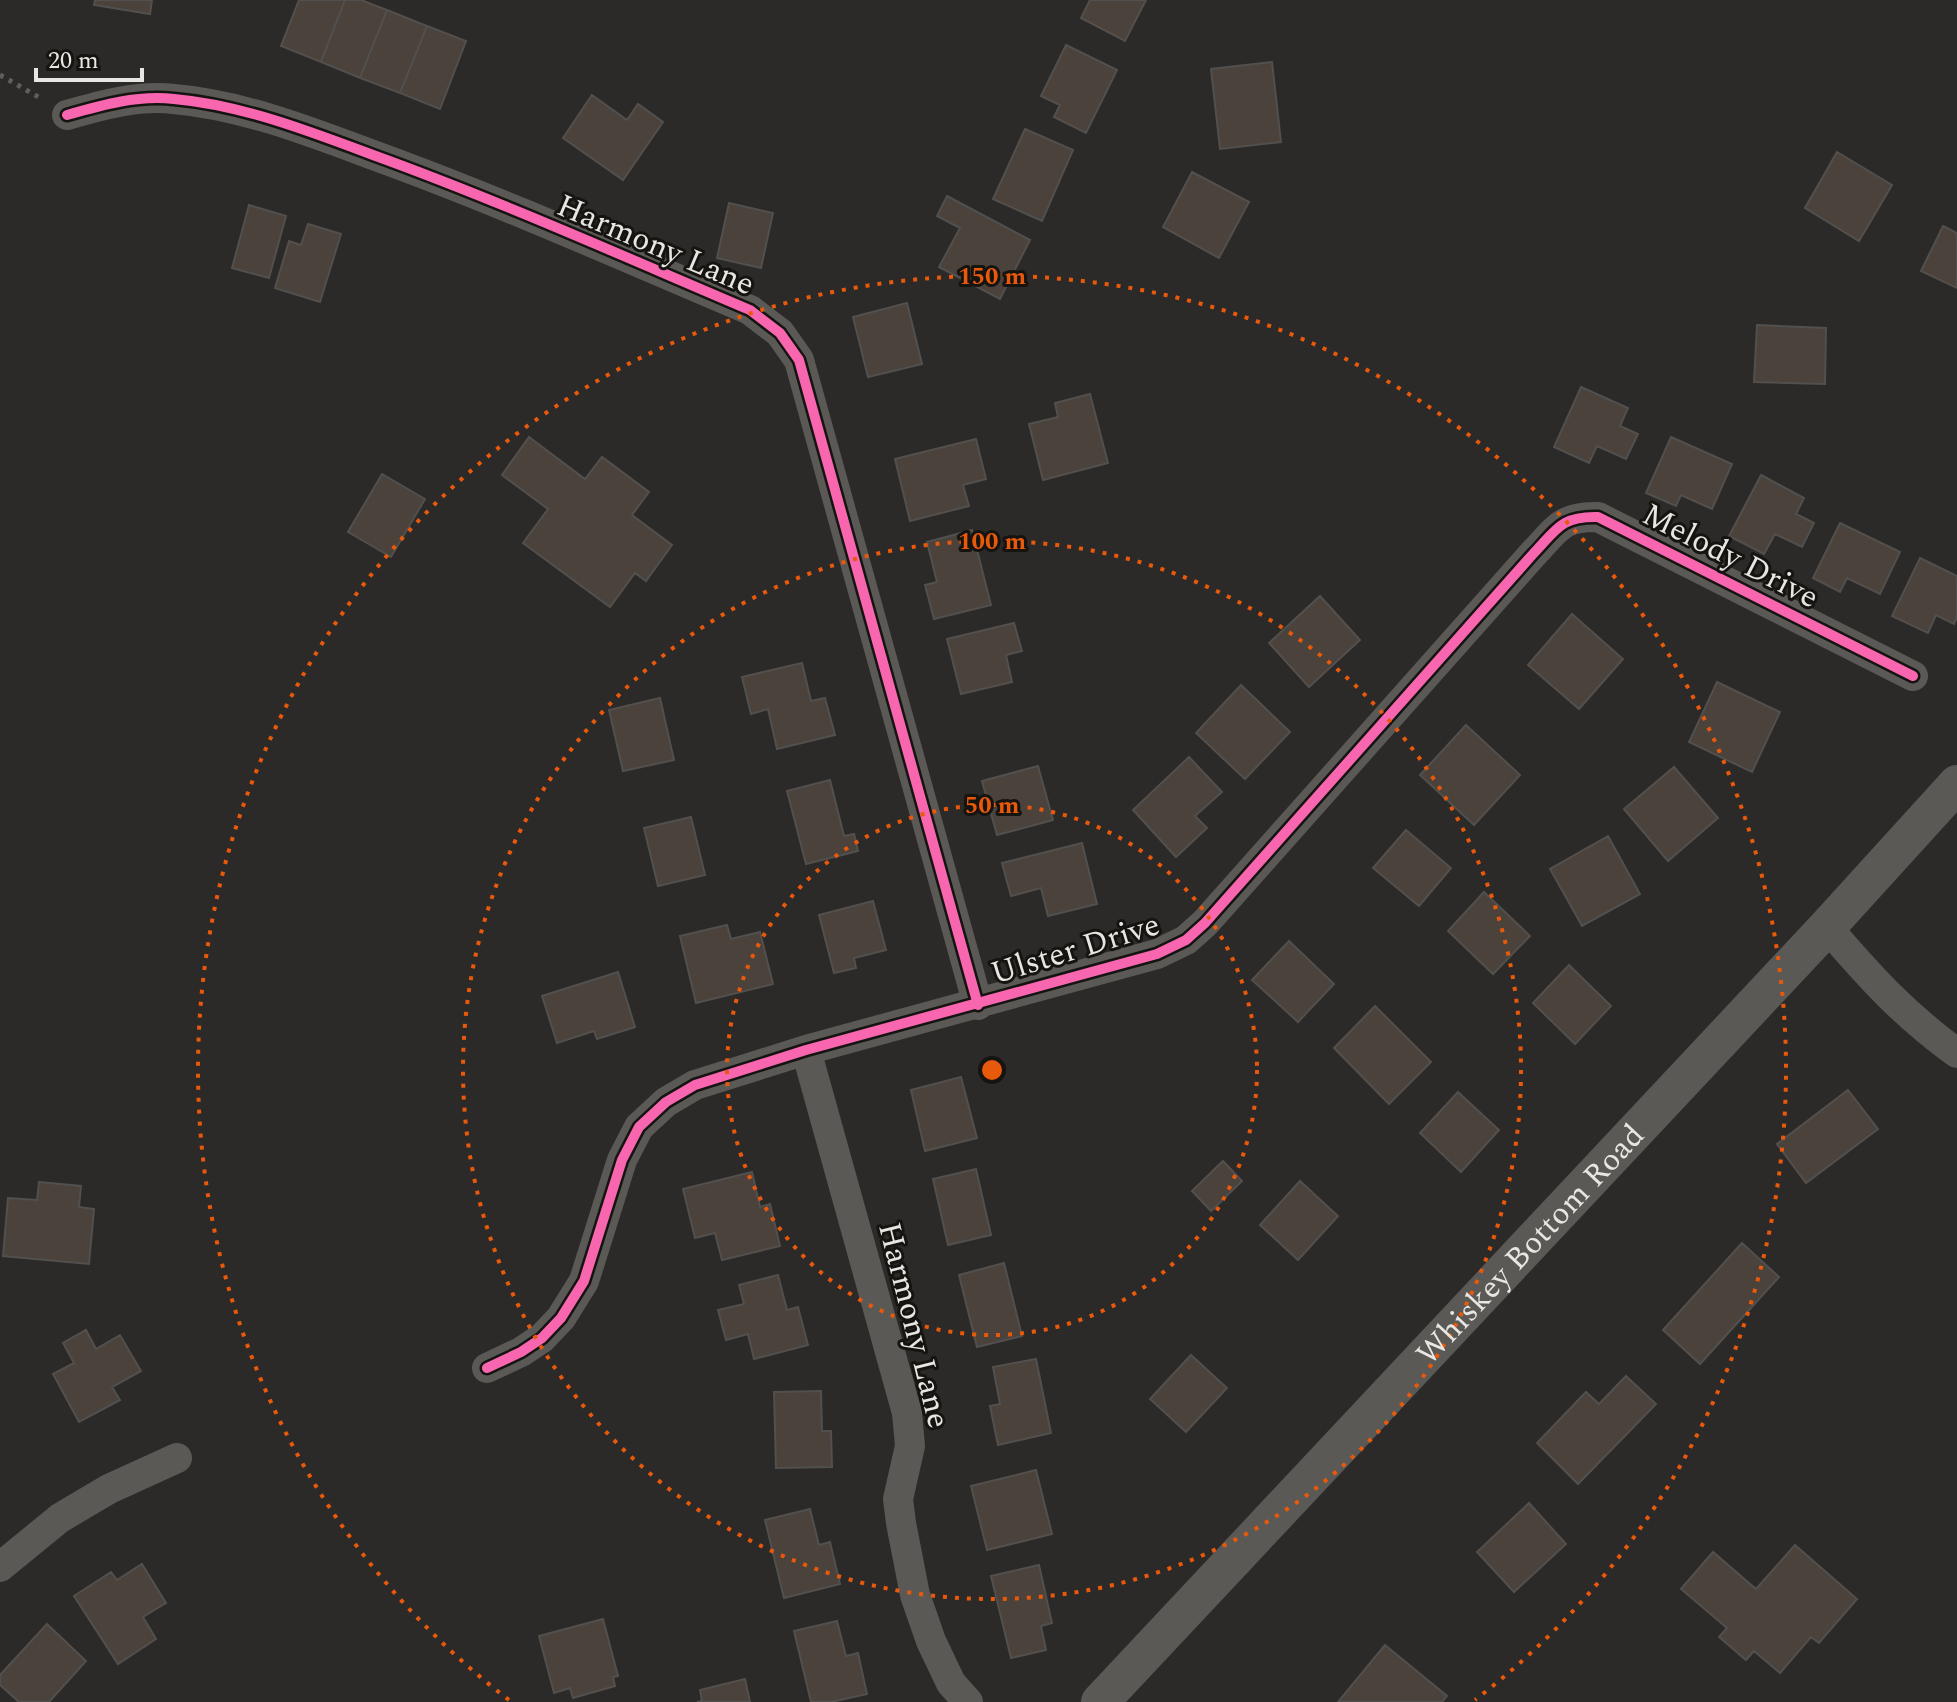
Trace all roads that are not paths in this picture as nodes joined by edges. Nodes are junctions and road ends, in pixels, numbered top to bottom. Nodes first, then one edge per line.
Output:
1 (67, 115) road end
2 (1533, 554) joint
3 (1913, 676) dead end
4 (1957, 784) edge
5 (1827, 927) junction
6 (978, 1005) junction
7 (806, 1050) junction
8 (1957, 1053) edge
9 (487, 1368) dead end
10 (177, 1458) dead end
11 (0, 1567) edge
12 (968, 1702) edge
13 (1100, 1702) edge

1 - 6 street, Harmony Lane
2 - 3 street, Melody Drive
2 - 6 street, Ulster Drive
4 - 5 street, Whiskey Bottom Road
5 - 8 street
5 - 13 street, Whiskey Bottom Road
6 - 7 street, Ulster Drive
7 - 9 street, Ulster Drive
7 - 12 street, Harmony Lane
10 - 11 street

